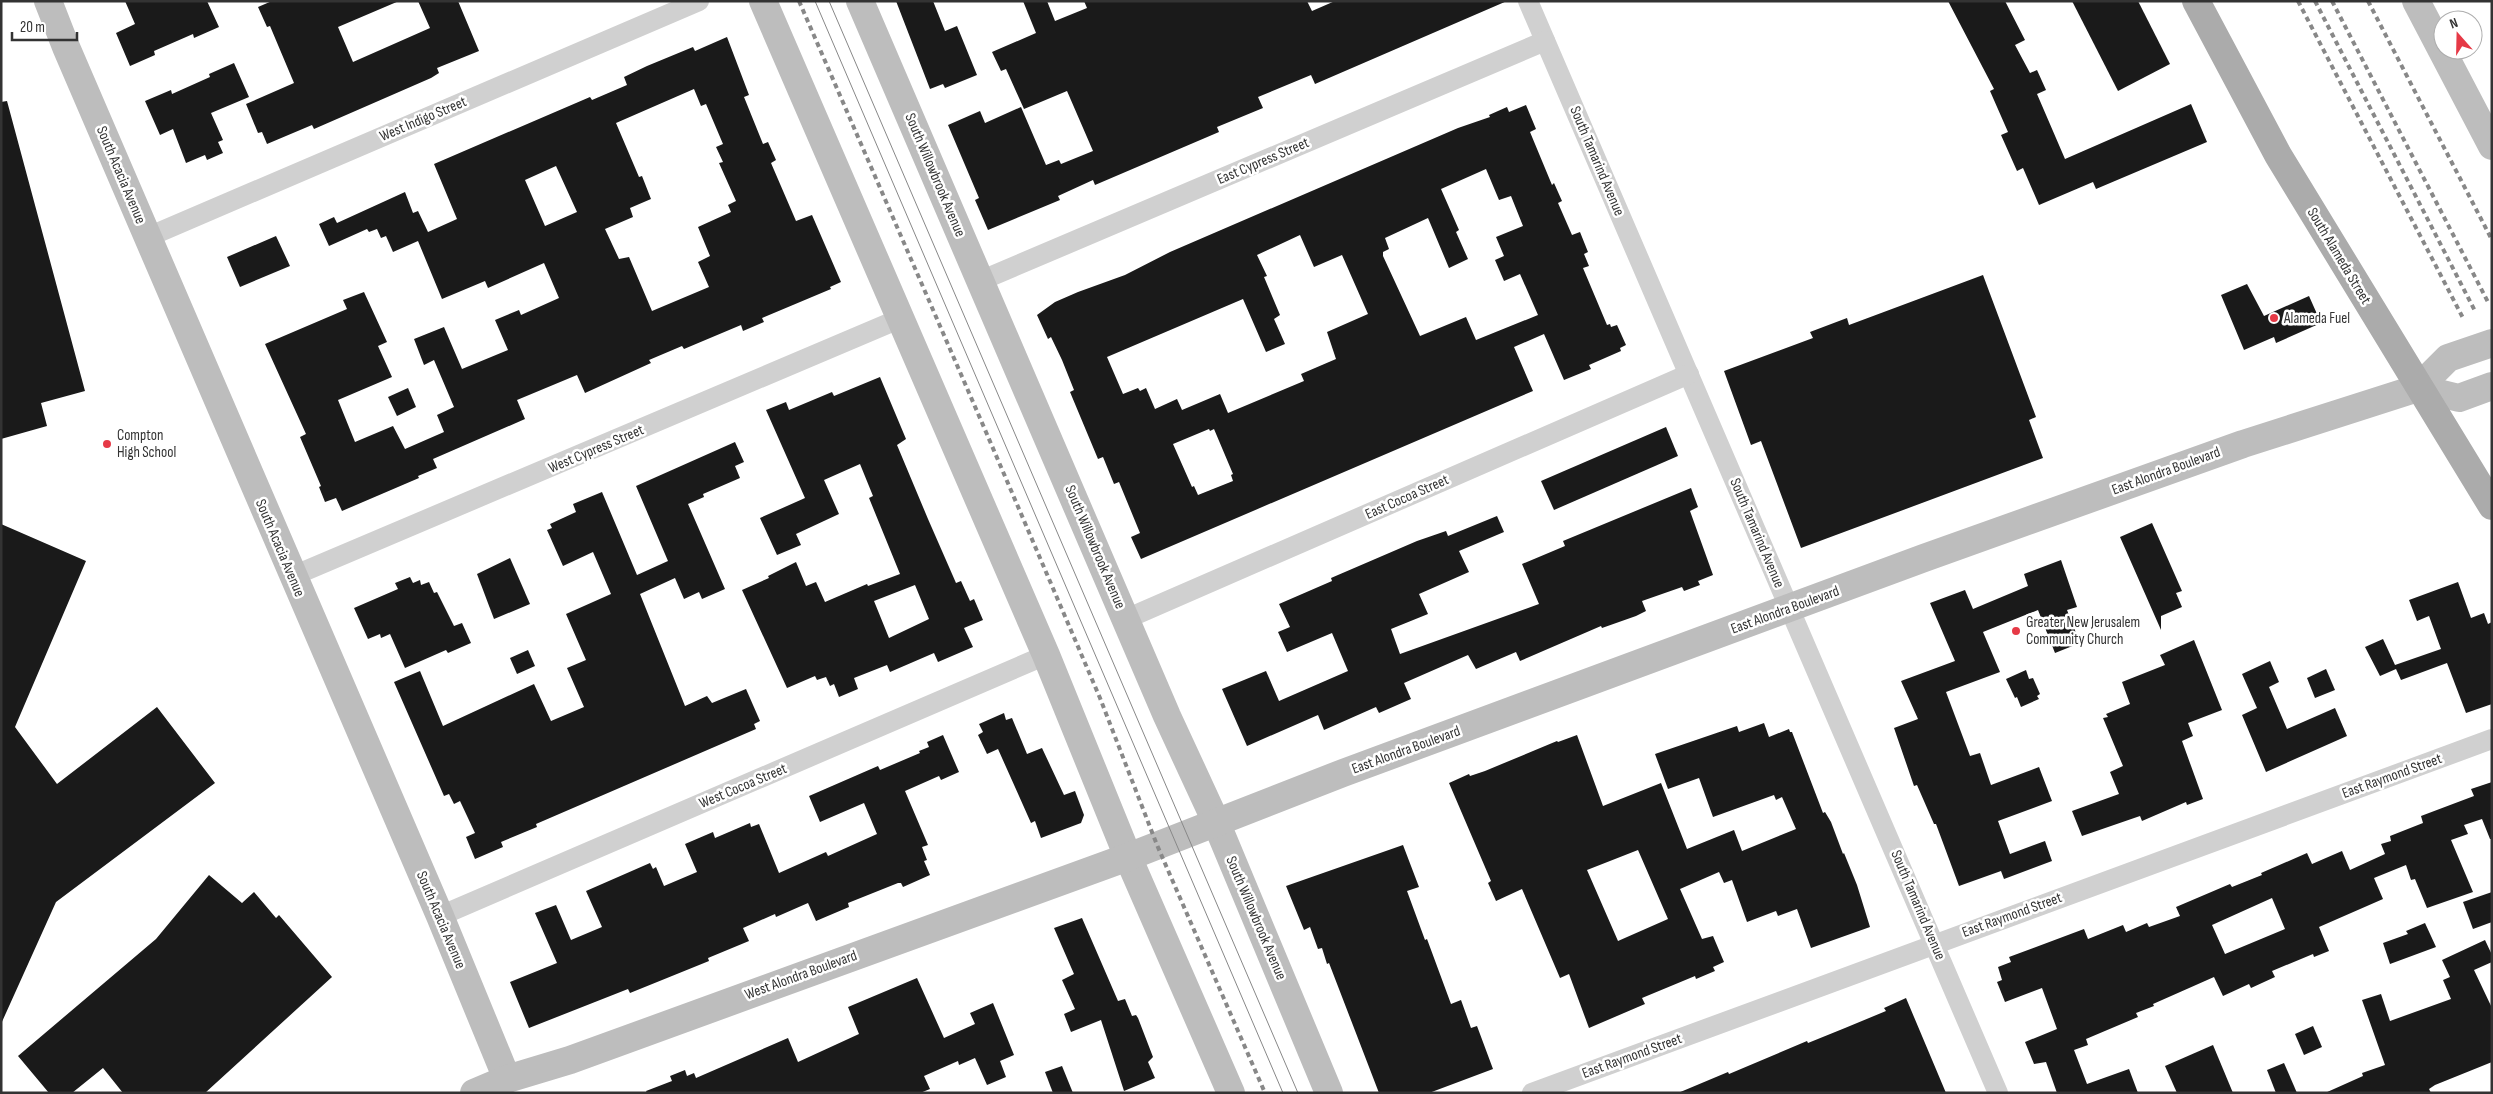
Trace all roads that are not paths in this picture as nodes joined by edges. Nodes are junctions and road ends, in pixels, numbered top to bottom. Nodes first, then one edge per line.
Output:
1 (48, 1) edge
2 (699, 1) edge
3 (764, 1) edge
4 (860, 1) edge
5 (1528, 1) edge
6 (2196, 1) edge
7 (2416, 1) edge
8 (1546, 41) junction
9 (2492, 146) edge
10 (148, 237) junction
11 (980, 281) junction
12 (899, 319) junction
13 (2492, 343) edge
14 (1689, 374) junction
15 (2492, 386) edge
16 (2418, 388) junction
17 (2492, 506) edge
18 (293, 576) junction
19 (1789, 608) junction
20 (1126, 619) junction
21 (1046, 655) junction
22 (2492, 739) edge
23 (1216, 822) junction
24 (1157, 845) joint
25 (1128, 857) junction
26 (440, 916) junction
27 (1934, 944) junction
28 (511, 1086) edge
29 (474, 1093) edge
30 (1231, 1093) edge
31 (1329, 1093) edge
32 (1532, 1093) edge
33 (1998, 1093) edge

1 - 10 street, South Acacia Avenue
2 - 10 street, West Indigo Street
3 - 12 street
4 - 11 street, South Willowbrook Avenue
5 - 8 street, South Tamarind Avenue
6 - 16 main road, South Alameda Street
7 - 9 street
8 - 11 street, East Cypress Street
8 - 14 street, South Tamarind Avenue
10 - 18 street, South Acacia Avenue
11 - 20 street, South Willowbrook Avenue
12 - 18 street, West Cypress Street
12 - 21 street
13 - 16 street, East Alondra Boulevard
14 - 19 street, South Tamarind Avenue
14 - 20 street, East Cocoa Street
15 - 16 street
16 - 17 main road, South Alameda Street
16 - 19 street, East Alondra Boulevard
18 - 26 street, South Acacia Avenue
19 - 23 street, East Alondra Boulevard
19 - 27 street, South Tamarind Avenue
20 - 23 street, South Willowbrook Avenue
21 - 25 street
21 - 26 street, West Cocoa Street
22 - 27 street, East Raymond Street
23 - 24 street, East Alondra Boulevard
23 - 31 street, South Willowbrook Avenue
24 - 25 street, West Alondra Boulevard
25 - 28 street, West Alondra Boulevard
25 - 30 street
26 - 28 street, South Acacia Avenue
27 - 32 street, East Raymond Street
27 - 33 street, South Tamarind Avenue
28 - 29 street, West Alondra Boulevard

